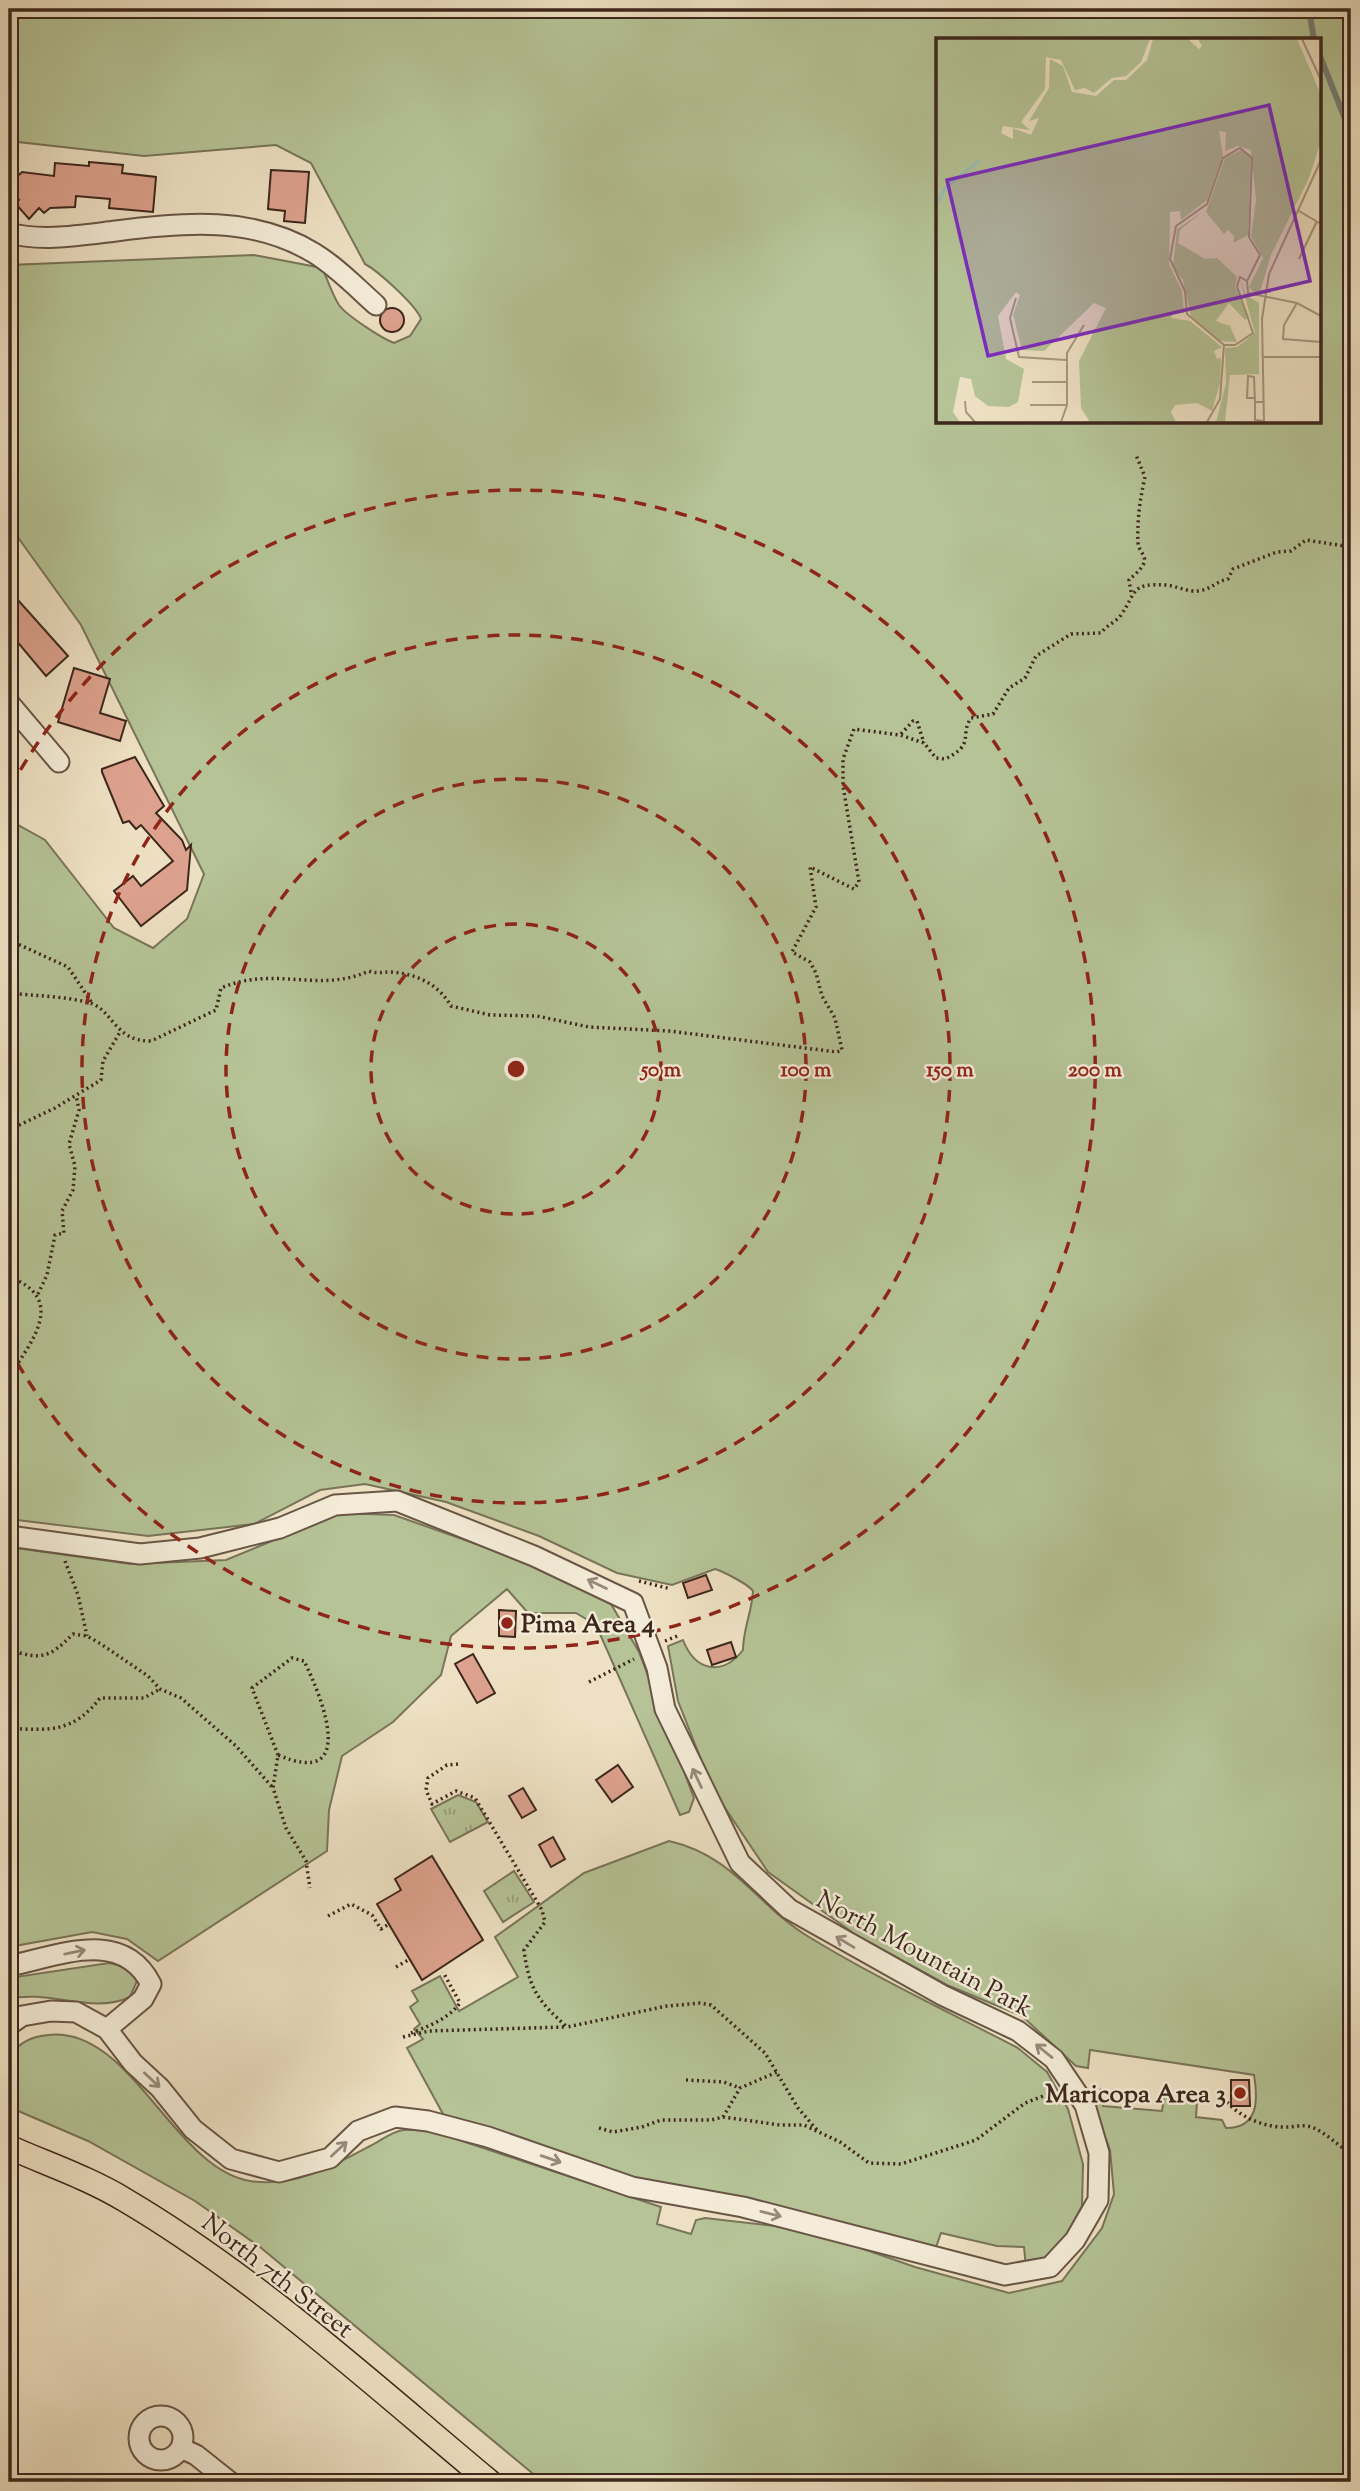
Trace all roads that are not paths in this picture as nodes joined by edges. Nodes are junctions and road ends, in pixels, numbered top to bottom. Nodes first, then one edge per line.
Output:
1 (9, 233) edge
2 (376, 305) dead end
3 (9, 703) edge
4 (59, 762) dead end
5 (9, 1536) edge
6 (9, 1966) edge
7 (9, 2025) edge
8 (107, 2029) junction
9 (9, 2147) edge
10 (181, 2448) dead end
11 (230, 2482) edge
12 (490, 2482) edge

1 - 2 street
3 - 4 street
8 -> 5 street, North Mountain Park
6 -> 8 street
7 - 8 street, North Mountain Park
9 - 12 main road, North 7th Street
10 - 11 street

